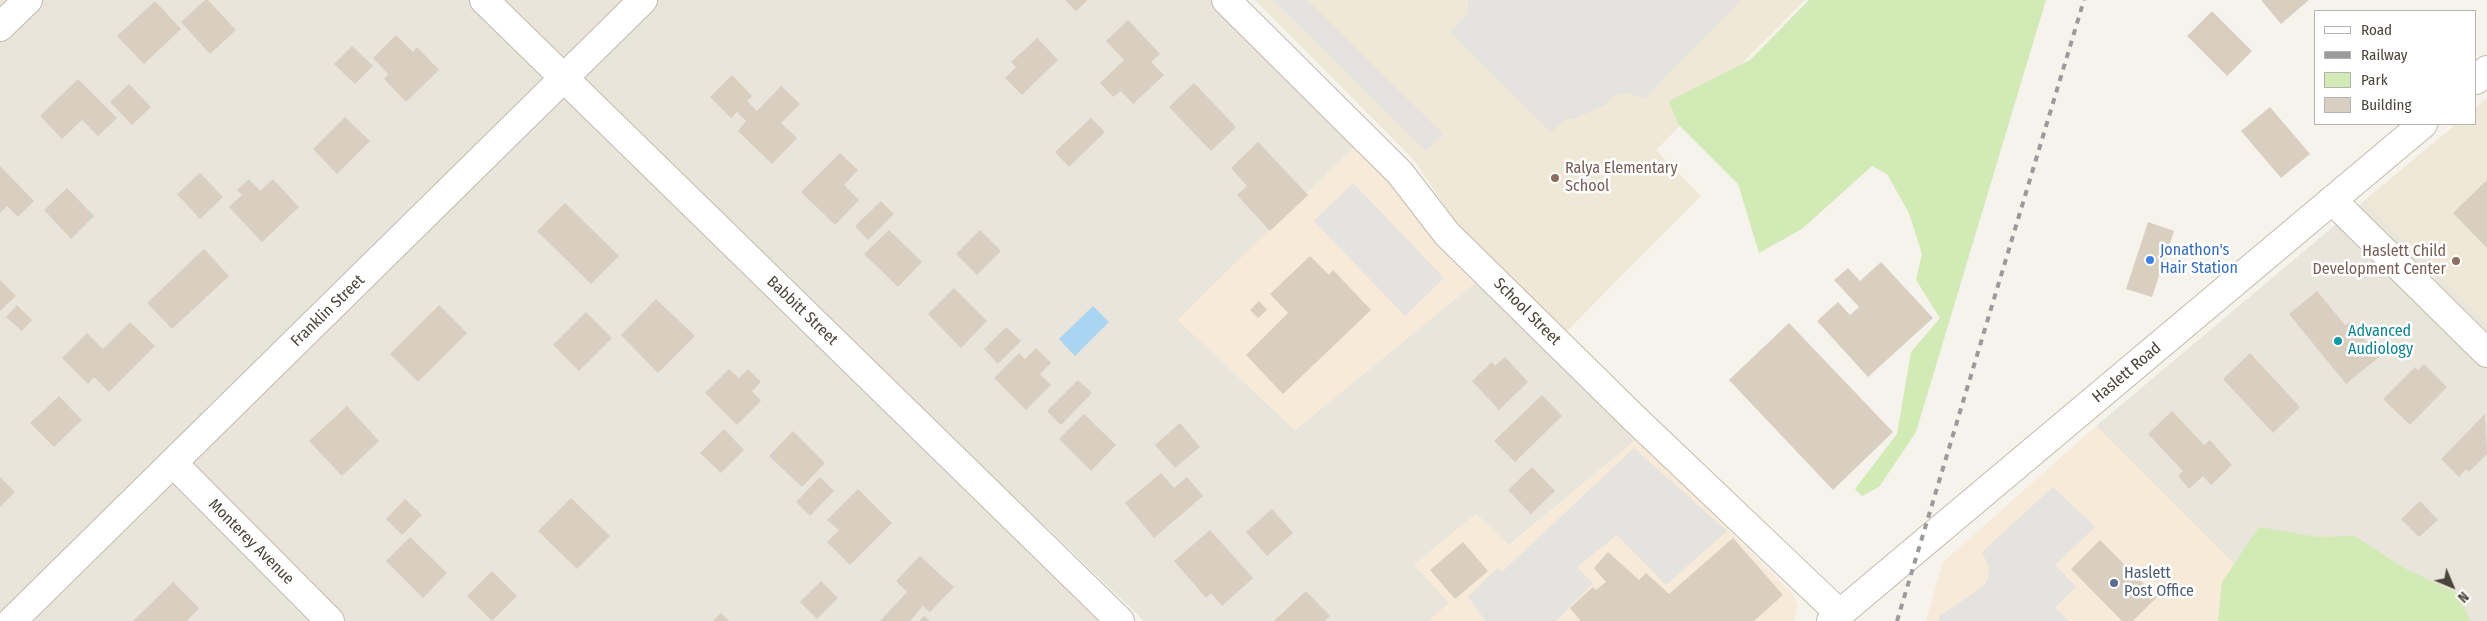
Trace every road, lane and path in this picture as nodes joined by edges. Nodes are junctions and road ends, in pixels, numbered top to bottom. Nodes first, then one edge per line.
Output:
1 (28, 0) edge
2 (484, 0) edge
3 (644, 0) edge
4 (1226, 0) edge
5 (0, 27) edge
6 (2487, 70) edge
7 (565, 78) junction
8 (2477, 79) edge
9 (2422, 125) edge
10 (2332, 200) junction
11 (2487, 353) edge
12 (173, 463) junction
13 (1835, 617) edge
14 (12, 621) edge
15 (330, 621) edge
16 (1120, 621) edge

1 - 5 street
2 - 7 street, Babbitt Street
3 - 7 street, Franklin Street
4 - 13 street, School Street
6 - 8 street
7 - 12 street, Franklin Street
7 - 16 street, Babbitt Street
9 - 10 street, Haslett Road
10 - 11 street
10 - 13 street, Haslett Road
12 - 14 street, Franklin Street
12 - 15 street, Monterey Avenue

